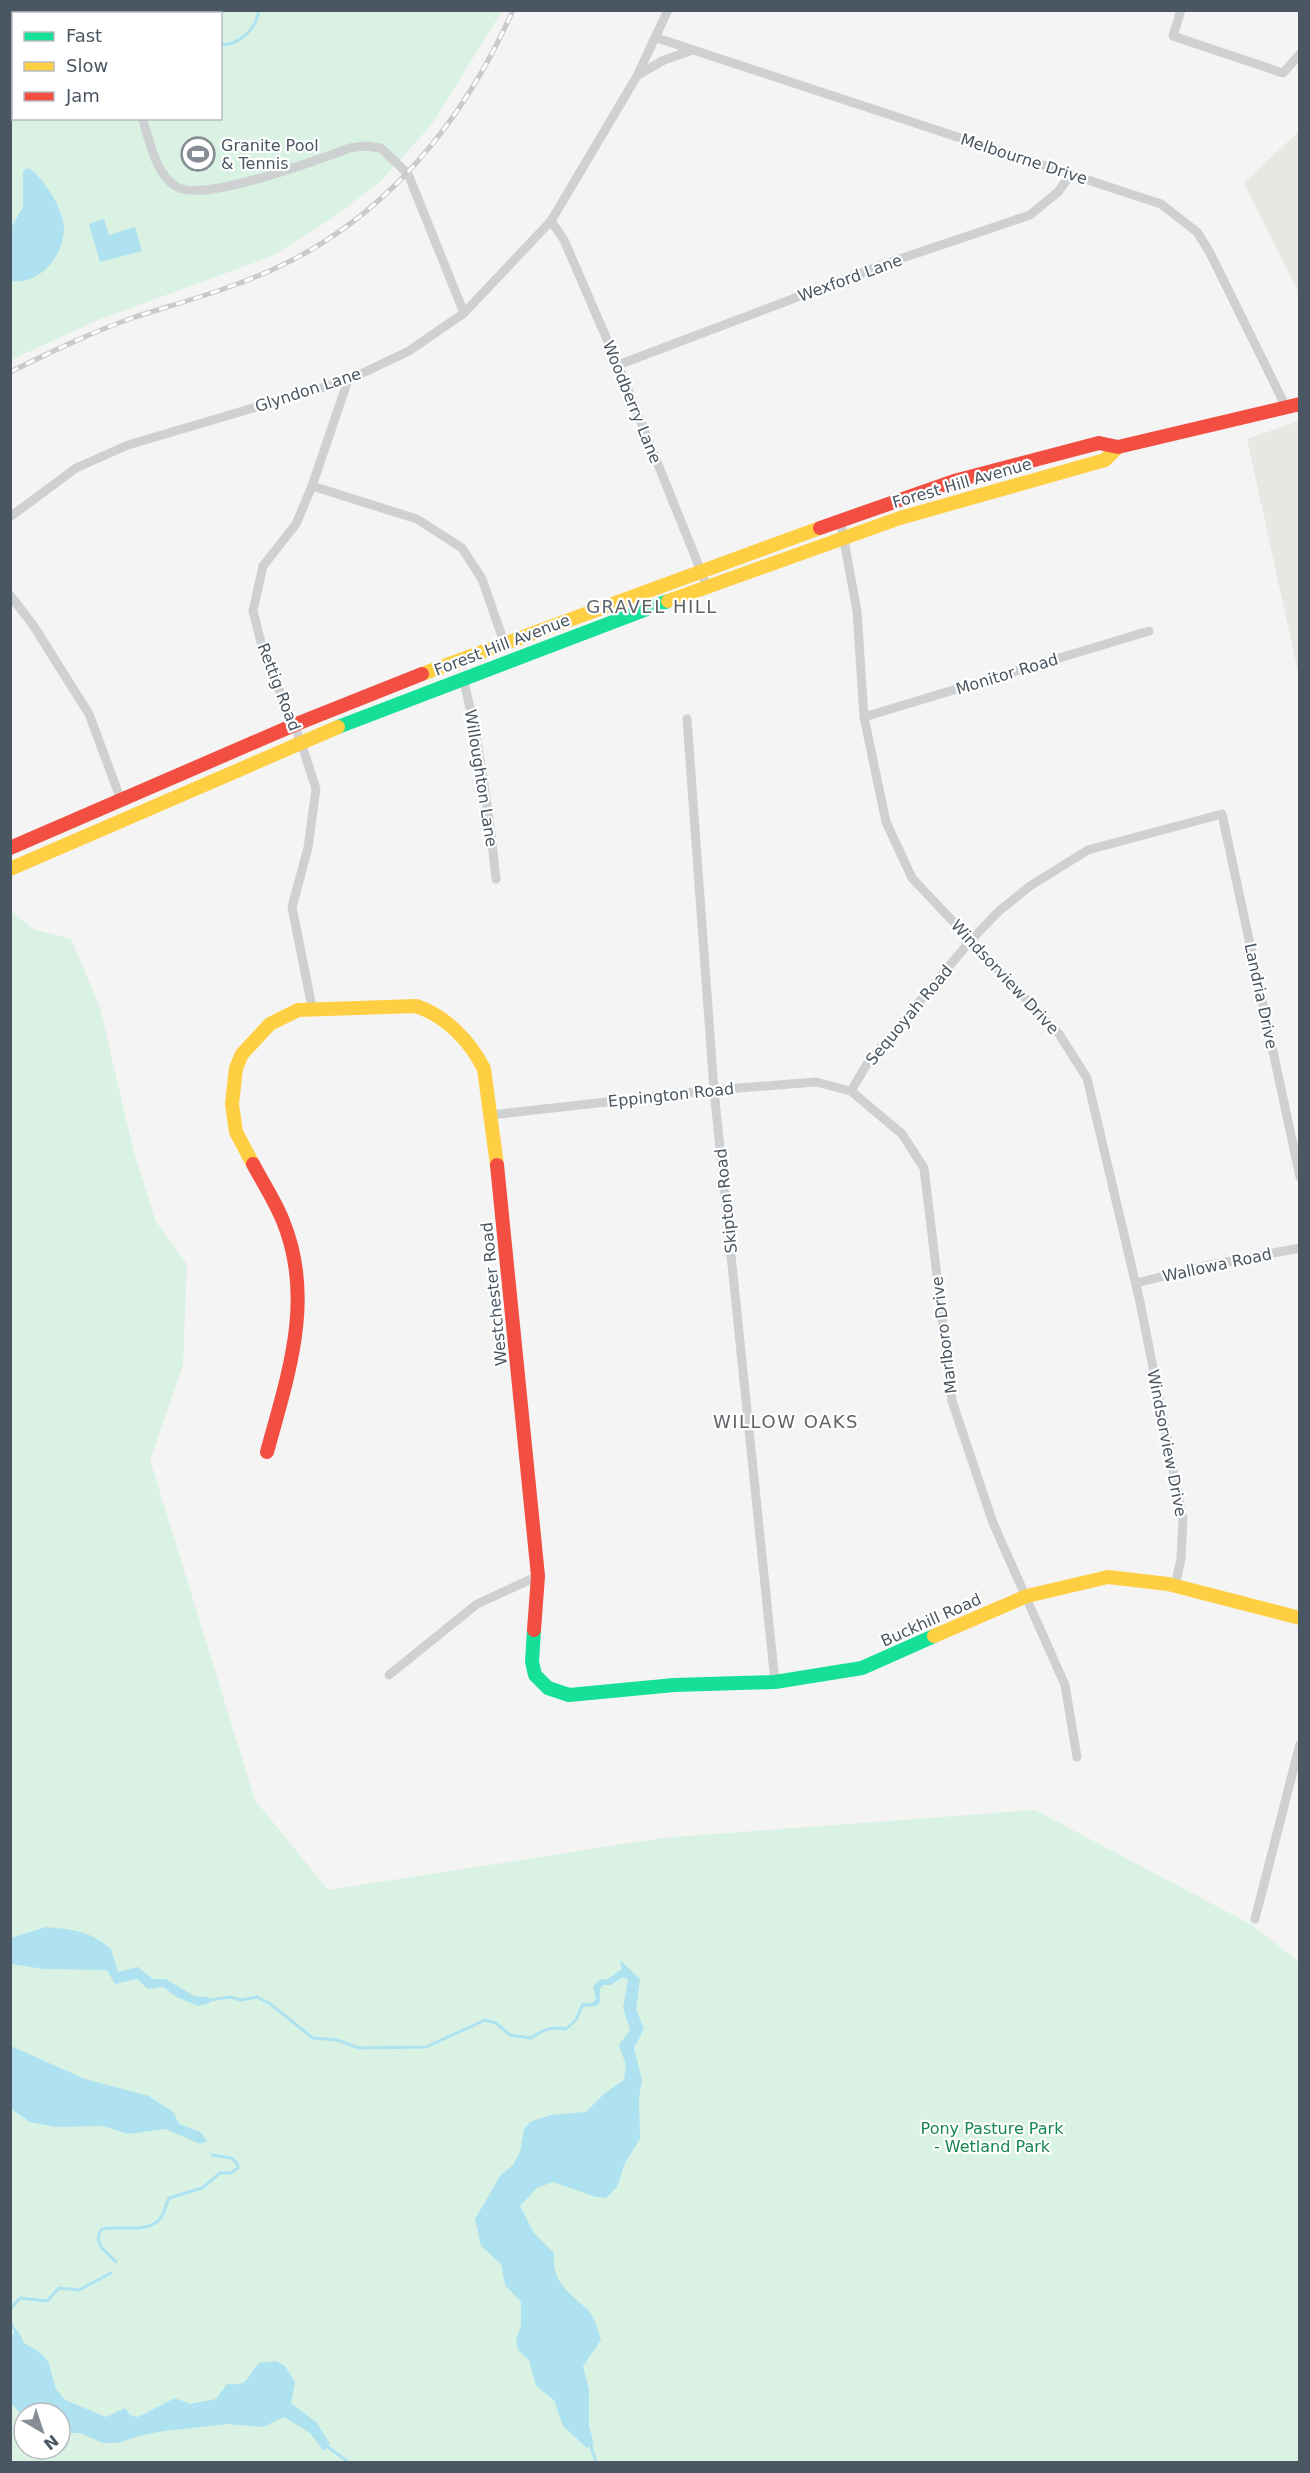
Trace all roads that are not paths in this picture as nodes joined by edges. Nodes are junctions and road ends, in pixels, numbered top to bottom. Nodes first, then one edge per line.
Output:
1 (668, 10) edge
2 (1181, 10) edge
3 (657, 38) junction
4 (693, 50) junction
5 (1299, 54) edge
6 (637, 76) junction
7 (143, 120) edge
8 (1071, 174) junction
9 (551, 220) junction
10 (464, 313) junction
11 (618, 365) junction
12 (348, 380) junction
13 (1293, 406) edge
14 (1118, 447) junction
15 (312, 486) junction
16 (10, 517) edge
17 (840, 519) junction
18 (844, 538) junction
19 (700, 569) junction
20 (707, 586) junction
21 (10, 596) edge
22 (1149, 631) dead end
23 (504, 642) junction
24 (463, 678) junction
25 (864, 717) junction
26 (687, 719) dead end
27 (294, 725) junction
28 (301, 742) junction
29 (121, 800) junction
30 (1222, 814) joint
31 (10, 848) edge
32 (10, 869) edge
33 (496, 879) dead end
34 (972, 939) junction
35 (312, 1007) junction
36 (714, 1090) junction
37 (851, 1091) junction
38 (491, 1115) junction
39 (1299, 1177) edge
40 (1299, 1248) edge
41 (1136, 1283) junction
42 (267, 1452) dead end
43 (538, 1576) junction
44 (1175, 1586) junction
45 (1027, 1596) junction
46 (1299, 1618) edge
47 (389, 1675) dead end
48 (775, 1682) junction
49 (569, 1695) joint
50 (1299, 1744) edge
51 (1077, 1757) dead end
52 (1255, 1919) dead end

1 - 3 street, Glyndon Lane
2 - 5 street
3 - 4 street, Melbourne Drive
3 - 6 street, Glyndon Lane
4 - 6 street
4 - 8 street, Melbourne Drive
6 - 9 street, Glyndon Lane
7 - 10 street
8 - 11 street, Wexford Lane
8 - 13 street, Melbourne Drive
9 - 10 street, Glyndon Lane
9 - 11 street, Woodberry Lane
10 - 12 street, Glyndon Lane
11 - 19 street, Woodberry Lane
12 - 15 street, Rettig Road
12 - 16 street, Glyndon Lane
13 - 14 main road, Forest Hill Avenue
14 - 17 main road, Forest Hill Avenue
14 - 18 main road, Forest Hill Avenue
15 - 23 street
15 - 27 street, Rettig Road
17 - 18 street, Windsorview Drive
17 - 19 main road, Forest Hill Avenue
18 - 20 main road, Forest Hill Avenue
18 - 25 street, Windsorview Drive
19 - 20 street, Woodberry Lane
19 - 23 main road, Forest Hill Avenue
20 - 24 main road, Forest Hill Avenue
21 - 29 street
22 - 25 street, Monitor Road
23 - 27 main road, Forest Hill Avenue
24 - 28 main road, Forest Hill Avenue
24 - 33 street, Willoughton Lane
25 - 34 street, Windsorview Drive
26 - 36 street, Skipton Road
27 - 28 street, Rettig Road
27 - 29 main road, Forest Hill Avenue
28 - 32 main road, Forest Hill Avenue
28 - 35 street, Rettig Road
29 - 31 main road, Forest Hill Avenue
30 - 34 street, Sequoyah Road
30 - 39 street, Landria Drive
34 - 37 street, Sequoyah Road
34 - 41 street, Windsorview Drive
35 - 38 main road, Westchester Road
35 - 42 main road, Westchester Road
36 - 37 street, Eppington Road
36 - 38 street, Eppington Road
36 - 48 street, Skipton Road
37 - 45 street, Marlboro Drive
38 - 43 main road, Westchester Road
40 - 41 street, Wallowa Road
41 - 44 street, Windsorview Drive
43 - 47 street
43 - 49 main road, Westchester Road
44 - 45 main road, Buckhill Road
44 - 46 main road, Buckhill Road
45 - 48 main road, Buckhill Road
45 - 51 street, Marlboro Drive
48 - 49 main road, Buckhill Road
50 - 52 street

